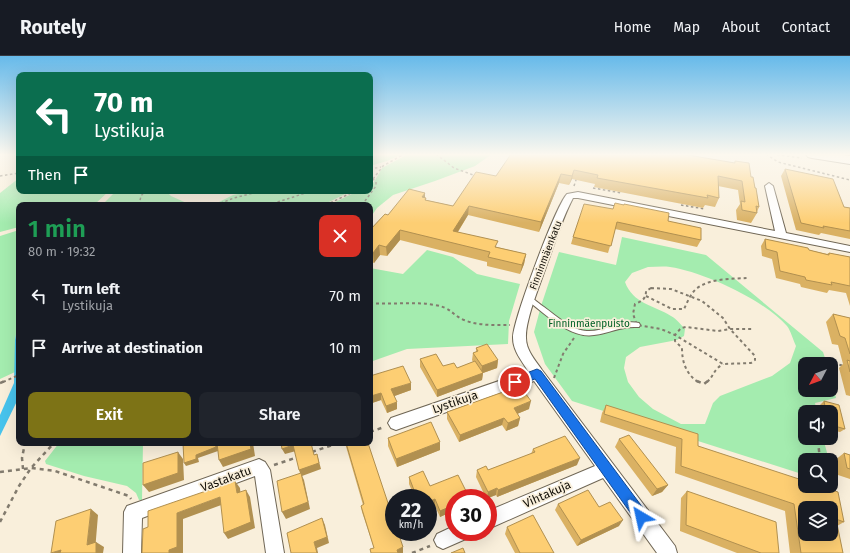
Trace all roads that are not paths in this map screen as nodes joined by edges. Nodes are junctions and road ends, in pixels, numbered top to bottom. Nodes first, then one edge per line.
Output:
1 (769, 186) dead end
2 (781, 235) junction
3 (850, 249) edge
4 (529, 299) junction
5 (637, 325) road end
6 (537, 374) junction
7 (396, 423) dead end
8 (606, 469) junction
9 (497, 516) edge
10 (132, 553) edge
11 (275, 553) edge
12 (668, 553) edge

1 - 2 street
2 - 3 street, Finninmäenkatu
2 - 4 street, Finninmäenkatu
4 - 5 lane
4 - 6 street, Finninmäenkatu
6 - 7 street, Lystikuja
6 - 8 street, Finninmäenkatu
8 - 9 street, Vihtakuja
8 - 12 street, Finninmäenkatu
10 - 11 street, Vastakatu

